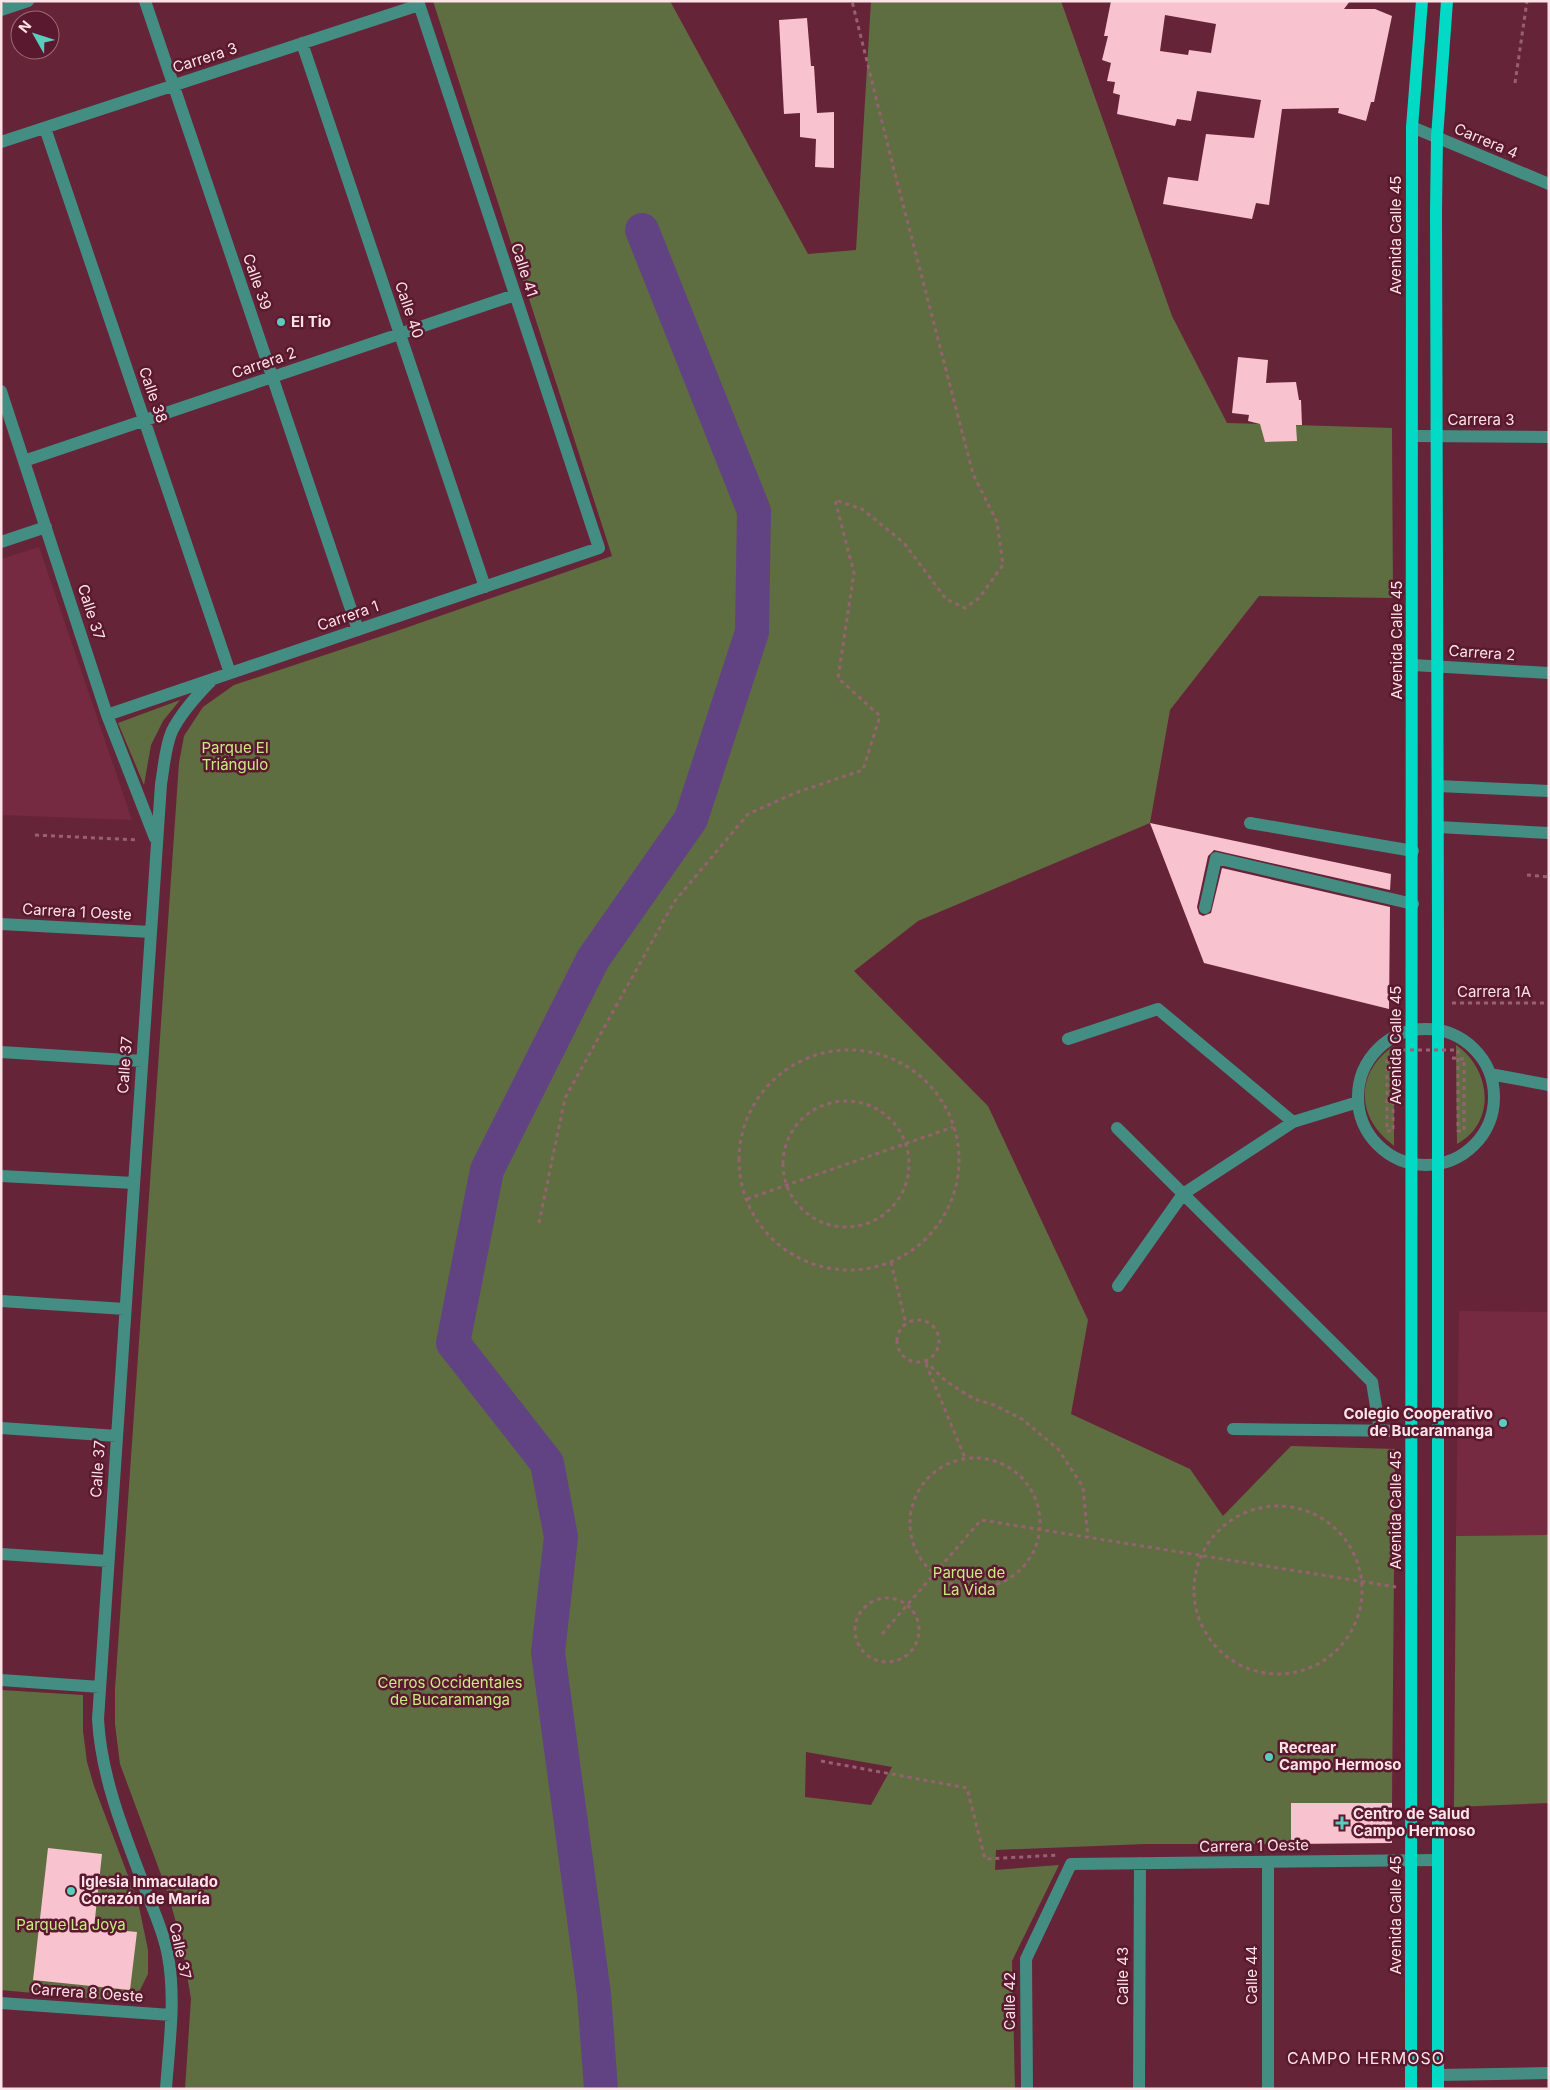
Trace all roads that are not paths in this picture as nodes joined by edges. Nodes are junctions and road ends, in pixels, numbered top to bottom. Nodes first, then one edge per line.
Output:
1 (28, 1) edge
2 (145, 1) edge
3 (1422, 1) edge
4 (1447, 1) edge
5 (418, 3) edge
6 (1, 10) edge
7 (302, 43) junction
8 (174, 85) junction
9 (1412, 127) junction
10 (45, 128) junction
11 (1437, 138) junction
12 (1, 142) edge
13 (1549, 184) edge
14 (515, 295) junction
15 (400, 334) junction
16 (272, 378) junction
17 (1, 391) edge
18 (5, 413) edge
19 (144, 420) junction
20 (1413, 436) junction
21 (1436, 436) junction
22 (1549, 437) edge
23 (24, 461) junction
24 (46, 527) junction
25 (1, 542) edge
26 (599, 548) joint
27 (485, 587) junction
28 (358, 630) junction
29 (1413, 665) junction
30 (1437, 666) junction
31 (230, 673) junction
32 (1549, 674) edge
33 (213, 679) junction
34 (107, 715) junction
35 (1438, 786) junction
36 (1549, 791) edge
37 (1250, 823) dead end
38 (1438, 827) junction
39 (1549, 832) edge
40 (157, 841) junction
41 (1413, 851) junction
42 (1413, 904) junction
43 (1204, 908) dead end
44 (1, 924) edge
45 (150, 932) junction
46 (1413, 1030) junction
47 (1438, 1030) junction
48 (1068, 1039) dead end
49 (1, 1052) edge
50 (142, 1061) junction
51 (1490, 1074) junction
52 (1549, 1085) edge
53 (1358, 1102) junction
54 (1293, 1122) junction
55 (1117, 1128) dead end
56 (1412, 1164) junction
57 (1438, 1164) junction
58 (1, 1176) edge
59 (134, 1183) junction
60 (1184, 1194) junction
61 (1118, 1286) dead end
62 (1, 1301) edge
63 (125, 1309) junction
64 (1, 1428) edge
65 (1233, 1429) dead end
66 (1380, 1431) junction
67 (1412, 1431) junction
68 (117, 1436) junction
69 (1, 1554) edge
70 (108, 1561) junction
71 (1, 1680) edge
72 (100, 1687) junction
73 (1412, 1860) junction
74 (1438, 1860) junction
75 (1268, 1862) junction
76 (1140, 1863) junction
77 (1071, 1864) joint
78 (1, 2003) edge
79 (171, 2015) junction
80 (1549, 2073) edge
81 (1438, 2075) junction
82 (166, 2089) edge
83 (1027, 2089) edge
84 (1139, 2089) edge
85 (1268, 2089) edge
86 (1411, 2089) edge
87 (1438, 2089) edge

1 - 6 street
2 - 8 street, Calle 39
3 - 9 main road, Avenida Calle 45
4 - 11 main road
5 - 7 street, Carrera 3
5 - 14 street, Calle 41
7 - 8 street, Carrera 3
7 - 15 street, Calle 40
8 - 10 street, Carrera 3
8 - 16 street, Calle 39
9 - 11 street, Carrera 4
9 - 20 main road, Avenida Calle 45
10 - 12 street, Carrera 3
10 - 19 street, Calle 38
11 - 13 street, Carrera 4
11 - 21 main road
14 - 15 street, Carrera 2
14 - 26 street, Calle 41
15 - 16 street, Carrera 2
15 - 27 street, Calle 40
16 - 19 street, Carrera 2
16 - 28 street, Calle 39
17 - 18 street, Calle 37
18 - 23 street, Calle 37
19 - 23 street, Carrera 2
19 - 31 street, Calle 38
20 - 21 street, Carrera 3
20 - 29 main road, Avenida Calle 45
21 - 22 street, Carrera 3
21 - 30 main road
23 - 24 street, Calle 37
24 - 25 street
24 - 34 street, Calle 37
26 - 27 street, Carrera 1
27 - 28 street, Carrera 1
28 - 31 street, Carrera 1
29 - 30 street, Carrera 2
29 - 41 main road, Avenida Calle 45
30 - 32 street, Carrera 2
30 - 35 main road
31 - 33 street, Carrera 1
33 - 34 street, Carrera 1
33 - 40 street, Calle 37
34 - 40 street, Calle 37
35 - 36 street
35 - 38 main road
37 - 41 street
38 - 39 street
38 - 47 main road
40 - 45 street, Calle 37
41 - 42 main road, Avenida Calle 45
42 - 43 street
42 - 46 main road, Avenida Calle 45
44 - 45 street, Carrera 1 Oeste
45 - 50 street, Calle 37
46 - 47 street
46 - 53 street
46 - 56 main road, Avenida Calle 45
47 - 51 street
47 - 57 main road
48 - 54 street
49 - 50 street
50 - 59 street, Calle 37
51 - 52 street
51 - 57 street
53 - 54 street
53 - 56 street
54 - 60 street
55 - 60 street
56 - 57 street
56 - 67 main road, Avenida Calle 45
57 - 74 main road
58 - 59 street
59 - 63 street, Calle 37
60 - 61 street
60 - 66 street
62 - 63 street
63 - 68 street, Calle 37
64 - 68 street
65 - 66 street
66 - 67 street
67 - 73 main road, Avenida Calle 45
68 - 70 street, Calle 37
69 - 70 street
70 - 72 street, Calle 37
71 - 72 street
72 - 79 street, Calle 37
73 - 74 street, Carrera 1 Oeste
73 - 75 street, Carrera 1 Oeste
73 - 86 main road, Avenida Calle 45
74 - 81 main road
75 - 76 street, Carrera 1 Oeste
75 - 85 street, Calle 44
76 - 77 street, Carrera 1 Oeste
76 - 84 street, Calle 43
77 - 83 street, Calle 42
78 - 79 street, Carrera 8 Oeste
79 - 82 street, Calle 37
80 - 81 street
81 - 87 main road

